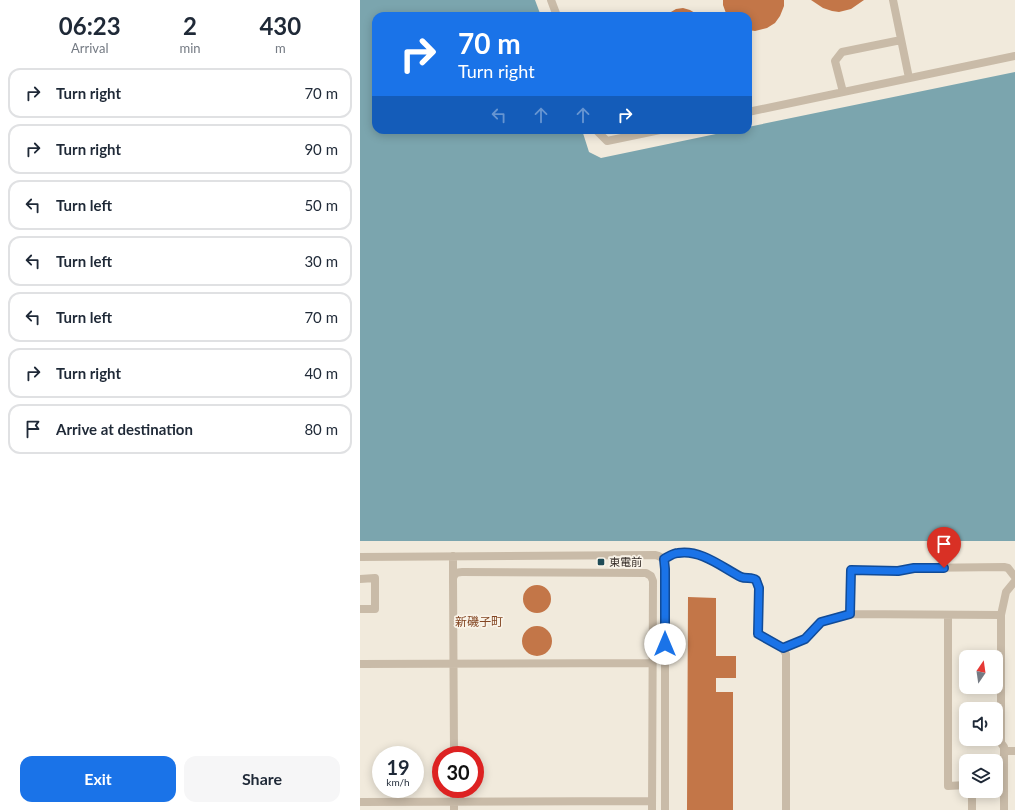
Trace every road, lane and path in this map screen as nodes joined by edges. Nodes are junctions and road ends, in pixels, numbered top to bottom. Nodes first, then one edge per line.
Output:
1 (551, 0) edge
2 (893, 0) edge
3 (556, 12) edge
4 (901, 40) junction
5 (1015, 56) edge
6 (909, 78) junction
7 (843, 92) junction
8 (752, 111) edge
9 (600, 134) edge
10 (641, 134) edge
11 (453, 556) junction
12 (360, 557) edge
13 (664, 559) junction
14 (1015, 577) edge
15 (360, 578) edge
16 (453, 578) junction
17 (1015, 581) edge
18 (360, 609) edge
19 (850, 614) junction
20 (948, 615) junction
21 (1001, 615) junction
22 (783, 648) junction
23 (652, 663) junction
24 (360, 664) edge
25 (453, 665) junction
26 (454, 746) edge
27 (1004, 751) junction
28 (1015, 751) edge
29 (1003, 759) edge
30 (959, 785) edge
31 (972, 798) edge
32 (1002, 798) edge
33 (454, 801) junction
34 (652, 801) junction
35 (360, 802) edge
36 (454, 810) edge
37 (652, 810) edge
38 (665, 810) edge
39 (786, 810) edge
40 (972, 810) edge
41 (1004, 810) edge

1 - 3 street
2 - 4 street
4 - 6 street
4 - 7 street
5 - 6 street
6 - 7 street
7 - 8 street
9 - 10 street
11 - 12 street
11 - 13 street
11 - 16 street
13 - 22 street
13 - 38 street
14 - 19 street
15 - 18 street
16 - 23 street
16 - 25 street
17 - 21 street
19 - 20 street
19 - 22 street
20 - 21 street
20 - 30 street
21 - 27 street
22 - 39 street
23 - 25 street
23 - 34 street
24 - 25 street
25 - 26 street
27 - 28 street
27 - 29 street
31 - 40 street
32 - 41 street
33 - 34 street
33 - 35 street
33 - 36 street
34 - 37 street

